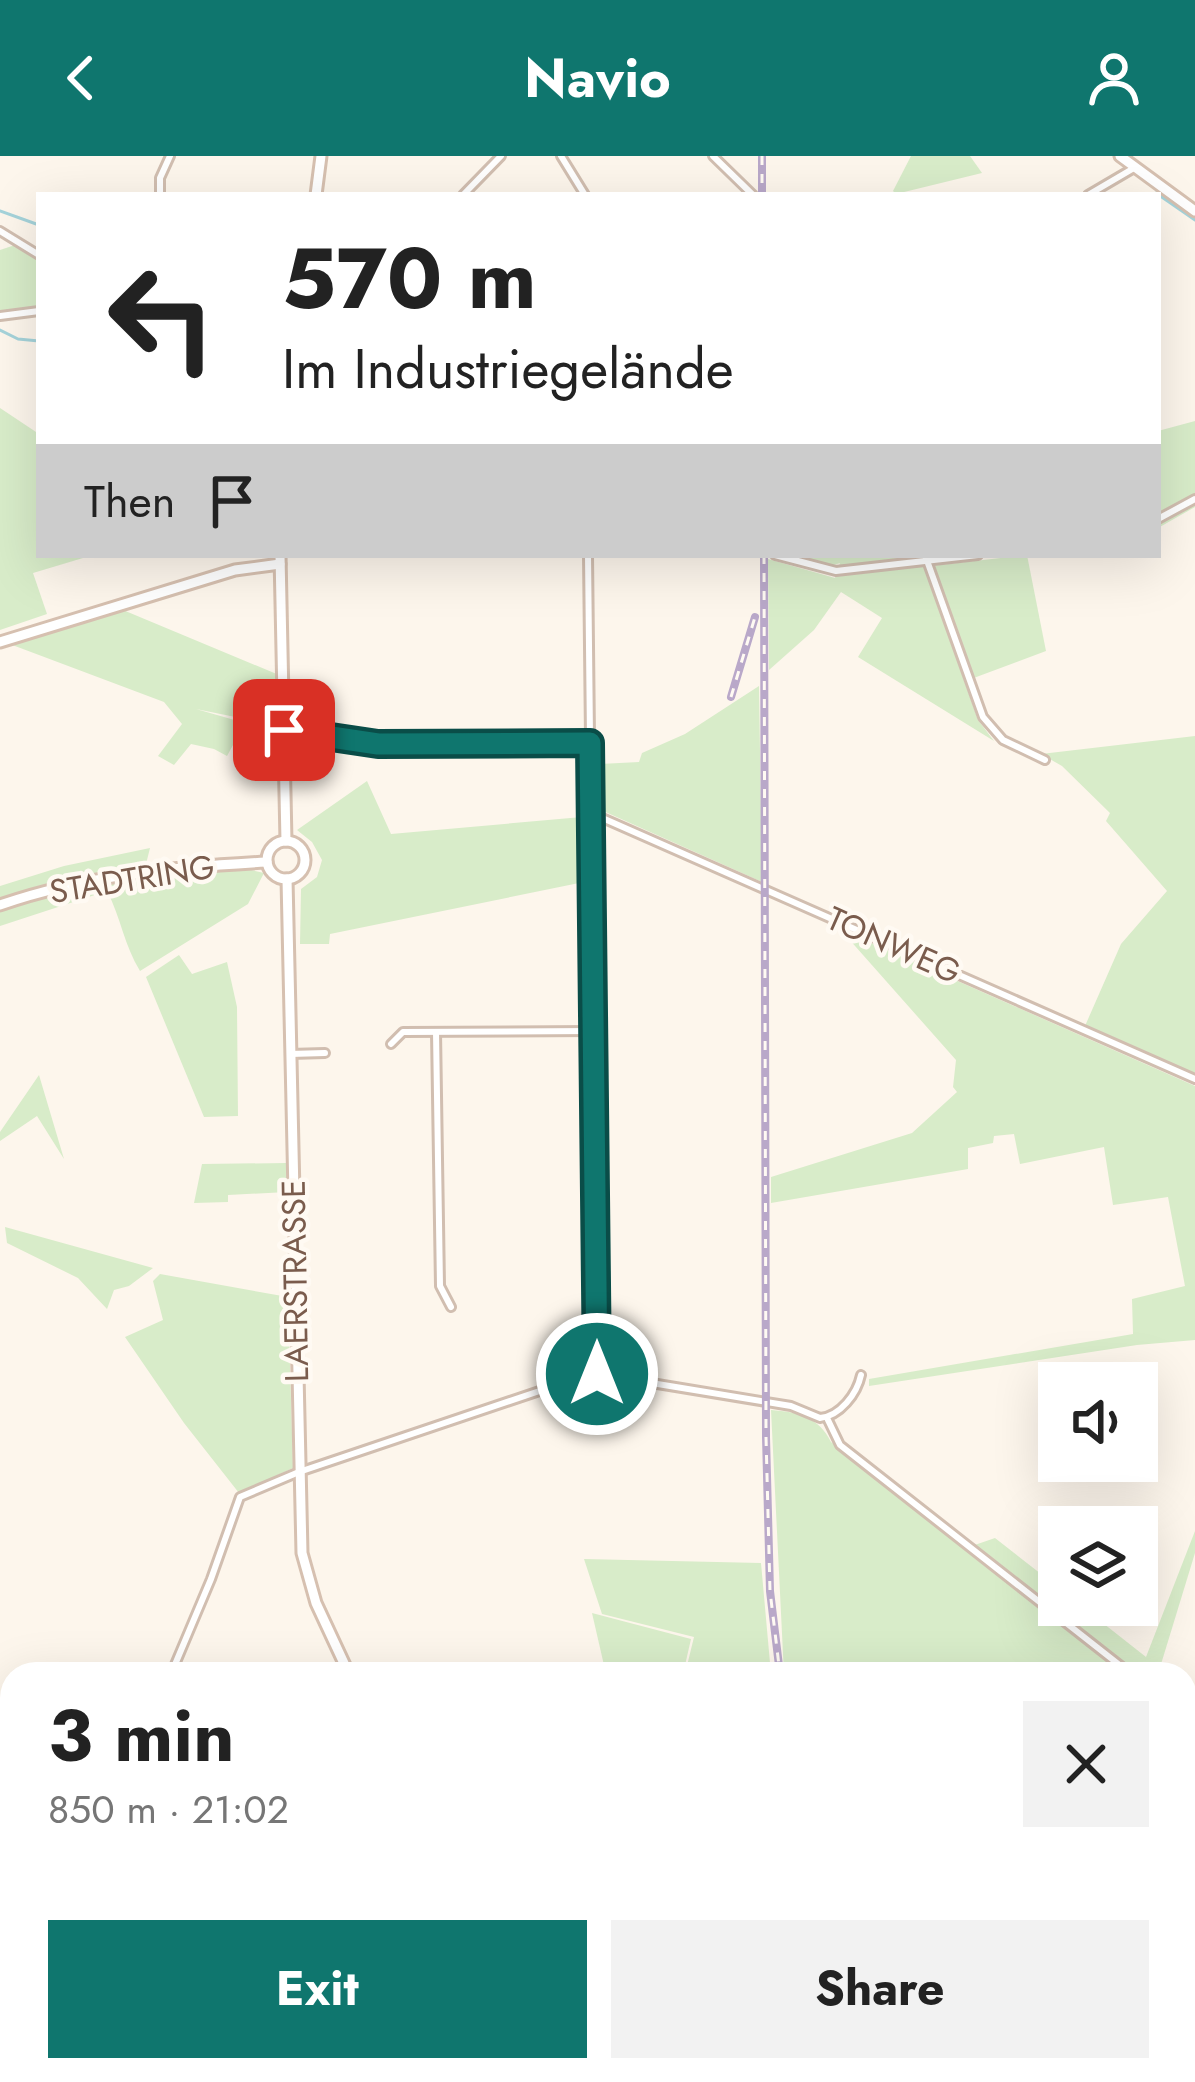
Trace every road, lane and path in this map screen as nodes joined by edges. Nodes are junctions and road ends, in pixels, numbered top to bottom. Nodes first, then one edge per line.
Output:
1 (170, 156) edge
2 (321, 156) edge
3 (501, 156) edge
4 (561, 156) edge
5 (713, 156) edge
6 (1120, 156) edge
7 (1133, 168) junction
8 (160, 192) edge
9 (316, 192) edge
10 (466, 192) edge
11 (583, 192) edge
12 (750, 192) edge
13 (1093, 192) edge
14 (1195, 212) edge
15 (0, 230) edge
16 (36, 253) edge
17 (36, 311) edge
18 (0, 316) edge
19 (1195, 499) edge
20 (1161, 517) edge
21 (588, 558) edge
22 (786, 558) edge
23 (926, 558) edge
24 (280, 560) edge
25 (0, 642) edge
26 (284, 730) junction
27 (590, 743) junction
28 (1045, 760) dead end
29 (591, 813) junction
30 (286, 841) junction
31 (267, 862) junction
32 (287, 879) junction
33 (0, 905) edge
34 (594, 1031) junction
35 (436, 1032) junction
36 (391, 1043) dead end
37 (290, 1054) junction
38 (325, 1054) dead end
39 (1195, 1079) edge
40 (451, 1307) dead end
41 (597, 1374) junction
42 (861, 1375) dead end
43 (827, 1418) junction
44 (299, 1472) junction
45 (175, 1662) edge
46 (344, 1662) edge
47 (1116, 1662) edge

1 - 8 street
2 - 9 main road
3 - 10 street
4 - 11 street
5 - 12 street
6 - 7 main road
7 - 13 street
7 - 14 main road
15 - 16 street
17 - 18 street
19 - 20 street
21 - 27 street
22 - 23 street
23 - 28 street
24 - 25 main road
24 - 26 main road
26 - 27 street
26 - 30 main road
27 - 29 street
29 - 34 street
29 - 39 street, TONWEG
30 - 31 main road
30 - 32 main road
31 - 32 main road
31 - 33 main road, STADTRING
32 - 37 main road, LAERSTRASSE
34 - 35 street
34 - 41 street
35 - 36 street
35 - 40 street
37 - 38 street
37 - 44 main road, LAERSTRASSE
41 - 43 street
41 - 44 street
42 - 43 street
43 - 47 street
44 - 45 street
44 - 46 main road, LAERSTRASSE

